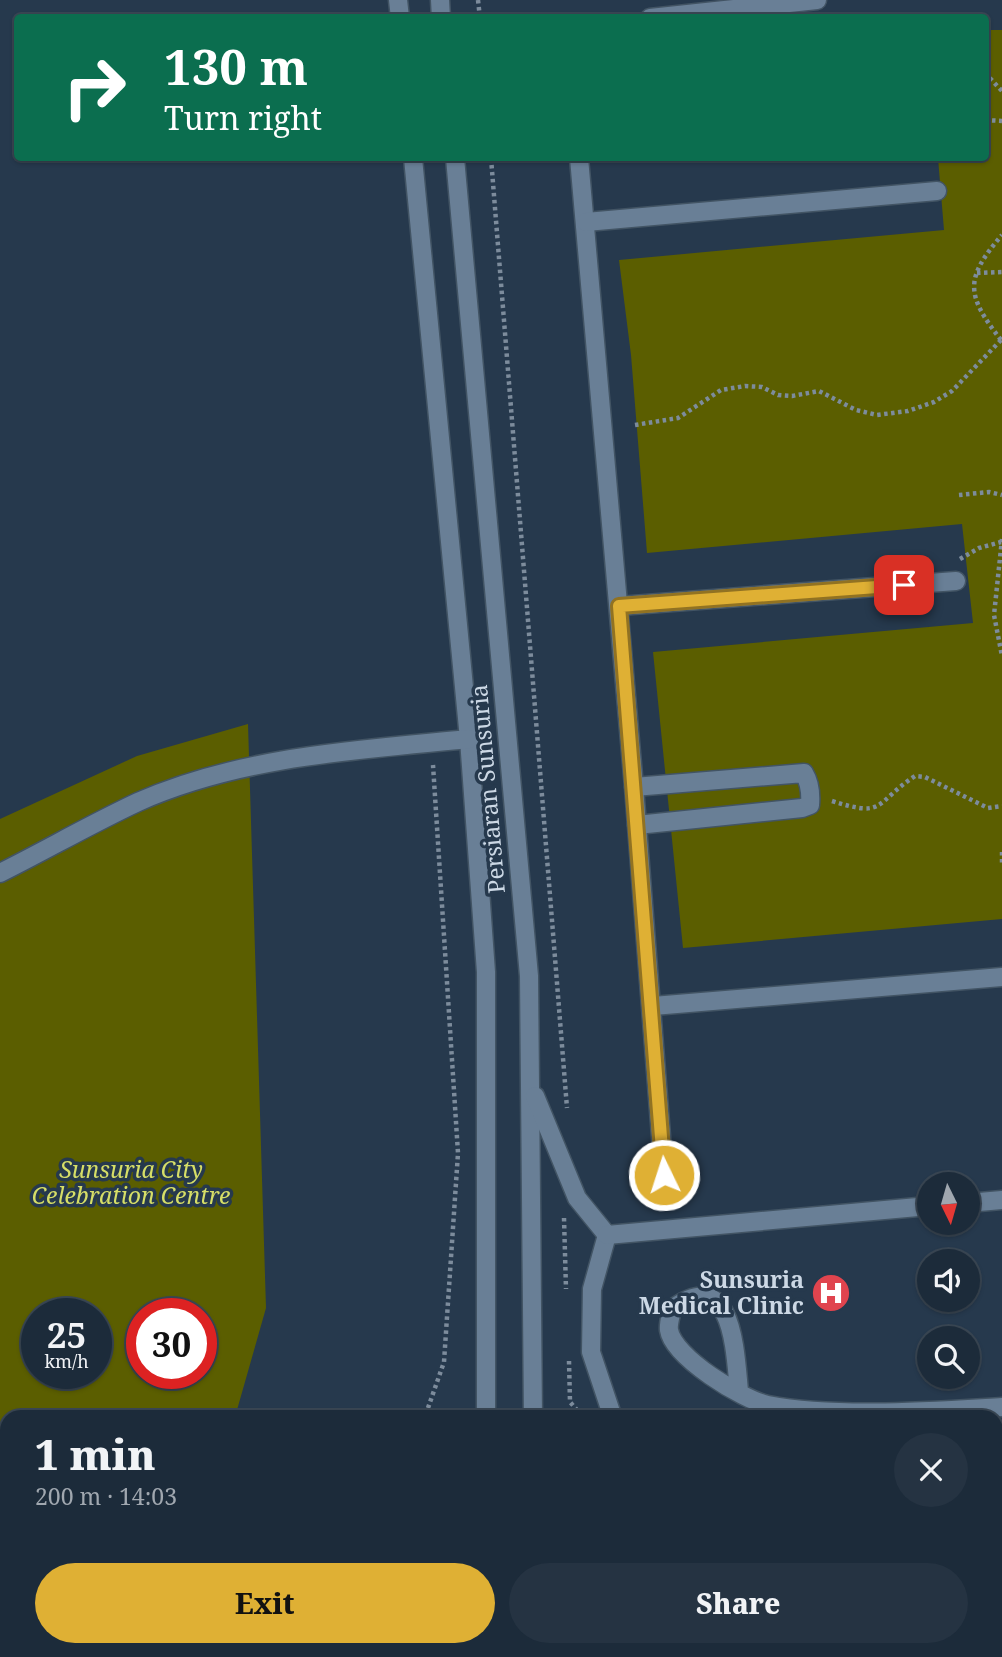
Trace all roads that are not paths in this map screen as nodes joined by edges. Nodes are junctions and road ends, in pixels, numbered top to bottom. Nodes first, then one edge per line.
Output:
1 (817, 0) edge
2 (687, 14) edge
3 (413, 161) edge
4 (455, 161) edge
5 (579, 161) edge
6 (937, 191) dead end
7 (586, 222) junction
8 (956, 581) road end
9 (619, 606) junction
10 (469, 738) junction
11 (635, 787) junction
12 (637, 825) junction
13 (0, 873) edge
14 (1002, 976) edge
15 (653, 1006) junction
16 (531, 1086) junction
17 (664, 1175) dead end
18 (1002, 1200) edge
19 (980, 1202) edge
20 (917, 1207) edge
21 (607, 1235) junction
22 (739, 1391) junction
23 (1002, 1407) edge
24 (486, 1410) edge
25 (533, 1410) edge
26 (610, 1410) edge
27 (802, 1410) edge
28 (952, 1410) edge

1 - 2 street
3 - 10 street, Persiaran Sunsuria
4 - 16 street, Persiaran Sunsuria
5 - 7 street
6 - 7 street
7 - 9 street
8 - 9 street
9 - 11 street
10 - 13 street
10 - 24 street, Persiaran Sunsuria
11 - 12 street
11 - 12 street
12 - 15 street
14 - 15 street
15 - 17 street
16 - 21 street
16 - 25 street, Persiaran Sunsuria
18 - 19 street
20 - 21 street
21 - 26 street
22 - 22 street
22 - 27 street
23 - 28 street

